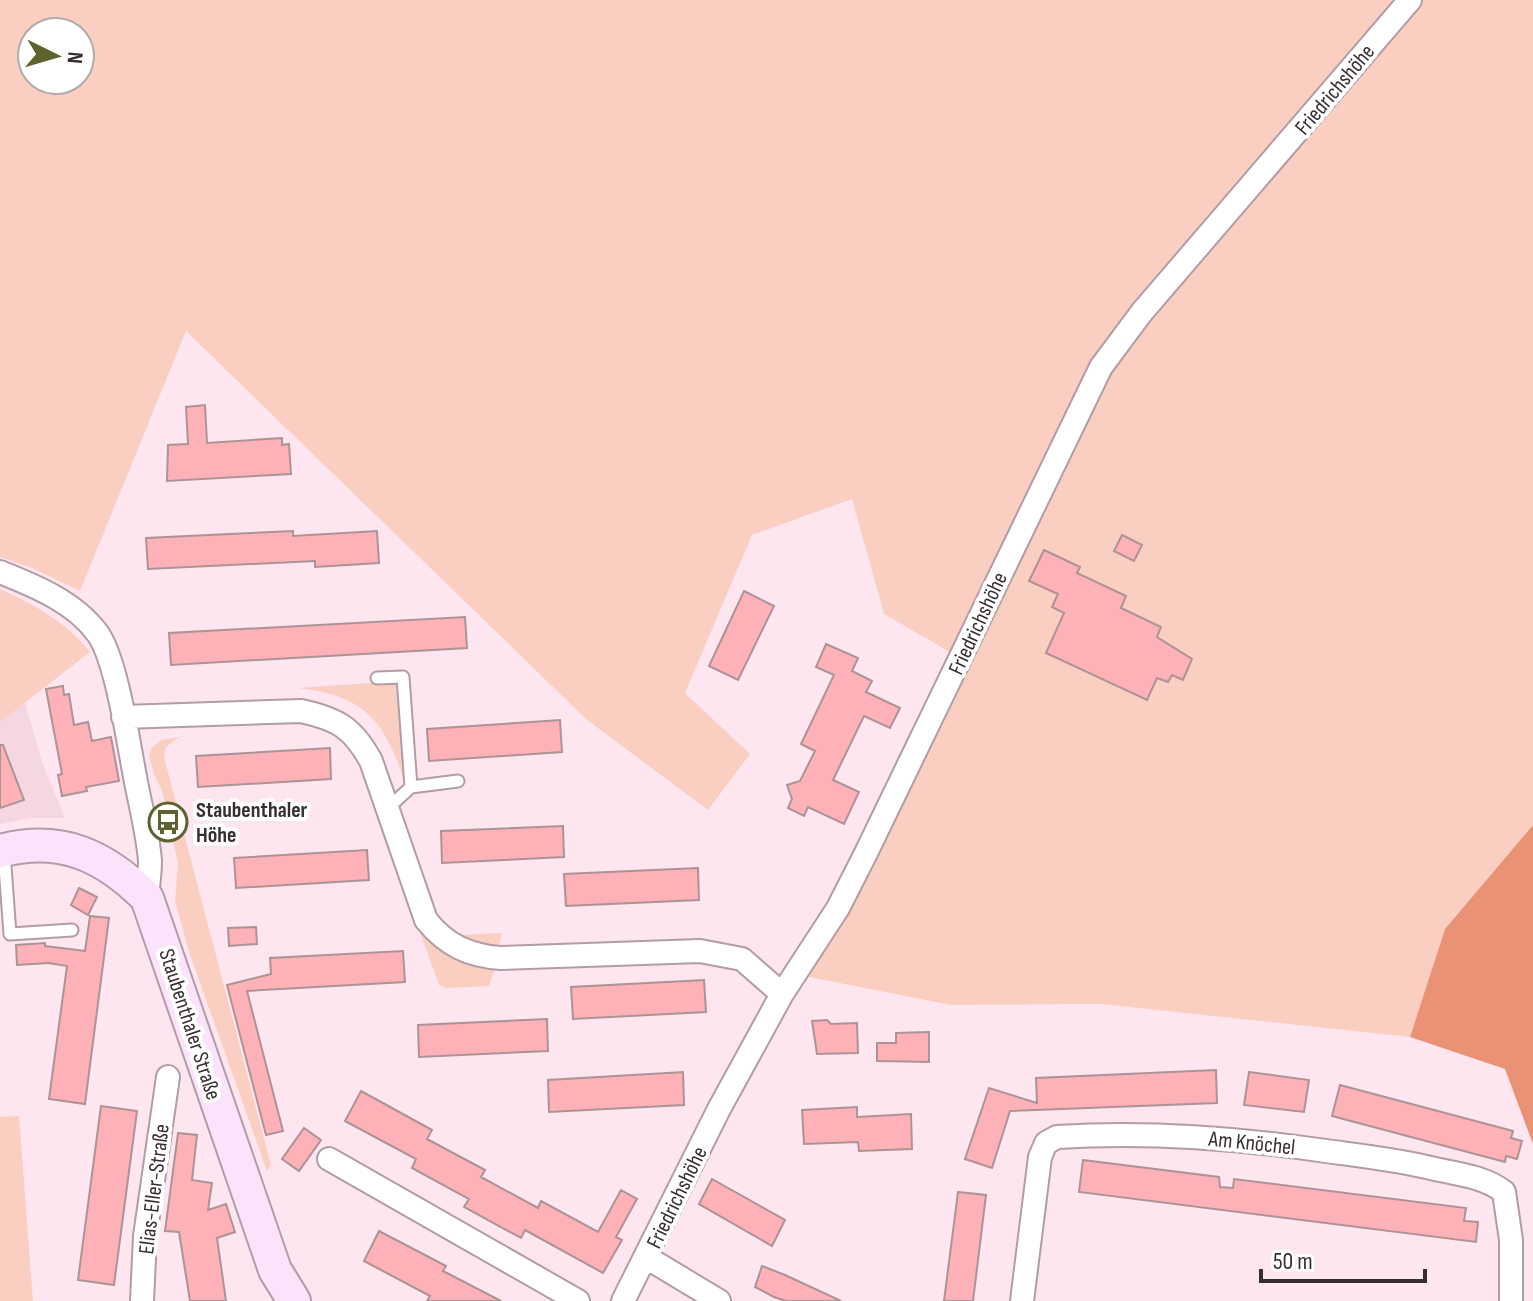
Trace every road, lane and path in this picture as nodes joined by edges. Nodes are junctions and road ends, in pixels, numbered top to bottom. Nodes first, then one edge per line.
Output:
1 (1410, 0) edge
2 (0, 572) edge
3 (377, 678) dead end
4 (123, 717) junction
5 (458, 781) dead end
6 (411, 787) junction
7 (387, 809) junction
8 (2, 851) edge
9 (147, 898) junction
10 (72, 930) dead end
11 (782, 994) junction
12 (168, 1077) dead end
13 (329, 1159) dead end
14 (646, 1257) junction
15 (142, 1301) edge
16 (294, 1301) edge
17 (578, 1301) edge
18 (623, 1301) edge
19 (719, 1301) edge
20 (1022, 1301) edge
21 (1511, 1301) edge

1 - 11 street, Friedrichshöhe
2 - 4 street
3 - 6 lane
4 - 7 street
4 - 9 street
5 - 6 lane
6 - 7 lane
7 - 11 street
8 - 9 main road, Staubenthaler Straße
8 - 10 lane
9 - 16 main road, Staubenthaler Straße
11 - 14 street, Friedrichshöhe
12 - 15 street, Elias-Eller-Straße
13 - 17 street
14 - 18 street, Friedrichshöhe
14 - 19 street
20 - 21 street, Am Knöchel

